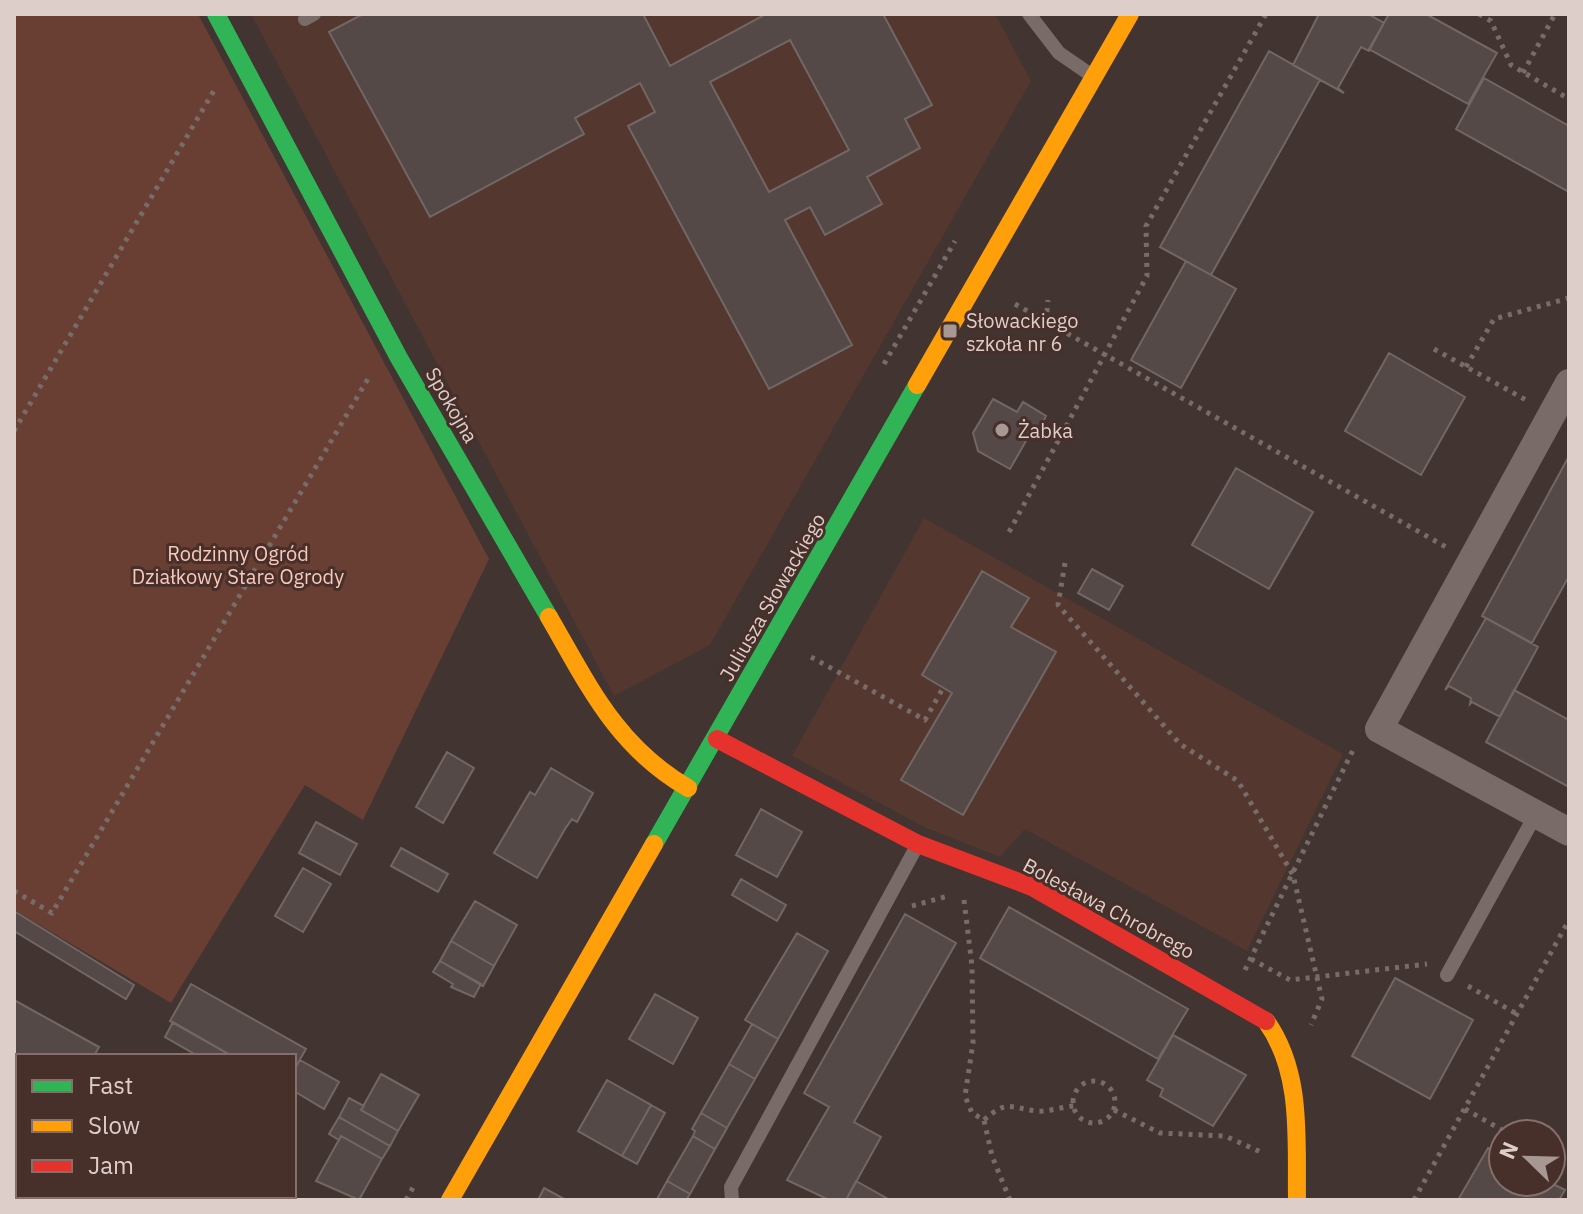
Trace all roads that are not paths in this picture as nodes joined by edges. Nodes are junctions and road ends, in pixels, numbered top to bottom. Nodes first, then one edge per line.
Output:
1 (216, 14) edge
2 (1029, 14) edge
3 (1130, 14) edge
4 (1094, 78) junction
5 (1569, 383) edge
6 (717, 739) junction
7 (688, 788) junction
8 (1536, 814) junction
9 (1569, 832) edge
10 (918, 844) junction
11 (1447, 975) road end
12 (450, 1200) edge
13 (732, 1200) edge
14 (1297, 1200) edge

1 - 7 street, Spokojna
2 - 4 lane
3 - 4 street, Juliusza Słowackiego
4 - 6 street, Juliusza Słowackiego
5 - 8 street
6 - 7 street, Juliusza Słowackiego
6 - 10 street, Bolesława Chrobrego
7 - 12 street, Juliusza Słowackiego
8 - 9 street
8 - 11 lane
10 - 13 lane
10 - 14 street, Bolesława Chrobrego

